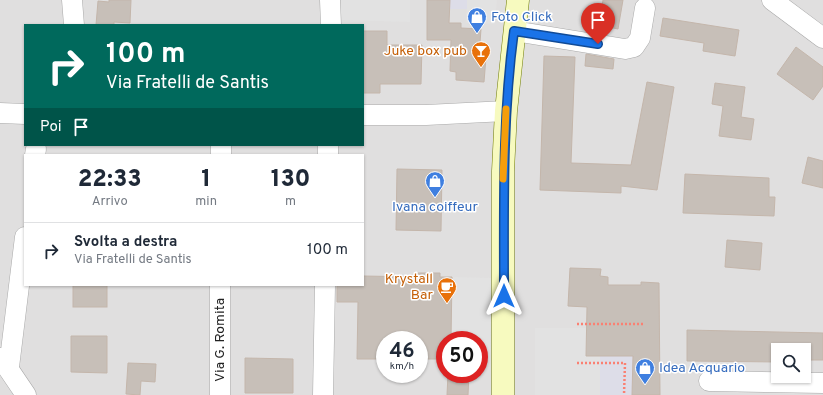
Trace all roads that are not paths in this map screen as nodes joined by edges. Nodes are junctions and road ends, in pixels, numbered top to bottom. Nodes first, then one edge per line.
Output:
1 (72, 0) edge
2 (330, 0) edge
3 (518, 0) edge
4 (772, 0) edge
5 (645, 8) dead end
6 (74, 24) edge
7 (331, 24) edge
8 (514, 31) junction
9 (823, 38) edge
10 (506, 111) junction
11 (0, 113) edge
12 (24, 114) edge
13 (364, 115) edge
14 (24, 243) edge
15 (220, 286) edge
16 (324, 286) edge
17 (4, 362) edge
18 (709, 381) dead end
19 (823, 383) edge
20 (26, 395) edge
21 (220, 395) edge
22 (324, 395) edge
23 (503, 395) edge

1 - 6 street
2 - 7 street
3 - 8 main road
4 - 9 street
5 - 8 street
8 - 10 main road
10 - 13 street
10 - 23 main road
11 - 12 street
14 - 17 street
15 - 21 street, Via G. Romita
16 - 22 street
17 - 20 street
18 - 19 street

